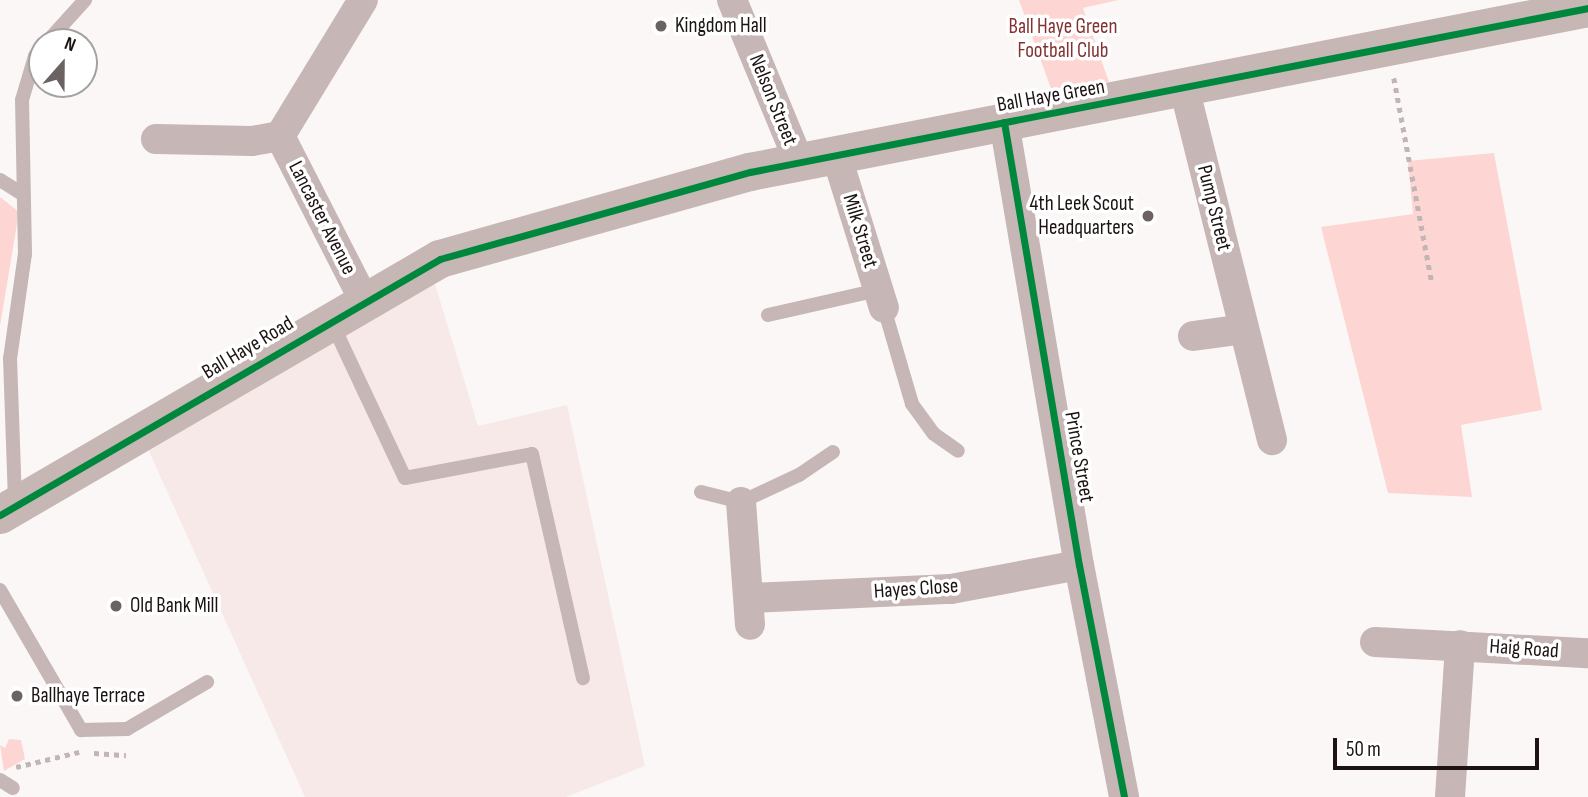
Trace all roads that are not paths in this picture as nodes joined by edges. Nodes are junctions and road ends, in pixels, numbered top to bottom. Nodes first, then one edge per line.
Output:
1 (85, 0) edge
2 (363, 0) edge
3 (732, 0) edge
4 (1588, 8) edge
5 (60, 28) edge
6 (28, 80) edge
7 (1184, 87) junction
8 (1004, 122) junction
9 (280, 136) junction
10 (156, 139) dead end
11 (836, 154) junction
12 (799, 162) junction
13 (0, 180) edge
14 (22, 194) junction
15 (524, 232) joint
16 (881, 299) junction
17 (364, 300) junction
18 (768, 315) dead end
19 (331, 319) junction
20 (1244, 329) junction
21 (7, 333) edge
22 (1193, 336) dead end
23 (1272, 440) dead end
24 (833, 452) dead end
25 (958, 452) dead end
26 (701, 492) dead end
27 (741, 502) junction
28 (7, 511) edge
29 (1079, 565) junction
30 (0, 590) edge
31 (1376, 642) dead end
32 (1460, 645) junction
33 (1588, 653) edge
34 (583, 678) dead end
35 (207, 682) dead end
36 (1124, 797) edge
37 (1450, 797) edge

1 - 5 lane
2 - 9 street, Lancaster Avenue
3 - 12 street, Nelson Street
4 - 7 street, Ball Haye Green
6 - 14 lane
7 - 8 street, Ball Haye Green
7 - 20 street, Pump Street
8 - 11 street, Ball Haye Green
8 - 29 street, Prince Street
9 - 10 street, Lancaster Avenue
9 - 17 street, Lancaster Avenue
11 - 12 street, Ball Haye Green
11 - 16 street, Milk Street
12 - 15 street, Ball Haye Green
13 - 14 lane
14 - 21 lane
15 - 17 street, Ball Haye Road
16 - 18 lane
16 - 25 lane
17 - 19 street, Ball Haye Road
19 - 28 street, Ball Haye Road
19 - 34 lane
20 - 22 street
20 - 23 street, Pump Street
21 - 28 lane
24 - 27 lane
26 - 27 lane
27 - 29 street, Hayes Close
29 - 36 street, Prince Street
30 - 35 lane
31 - 32 street, Haig Road
32 - 33 street, Haig Road
32 - 37 street, Haig Road

